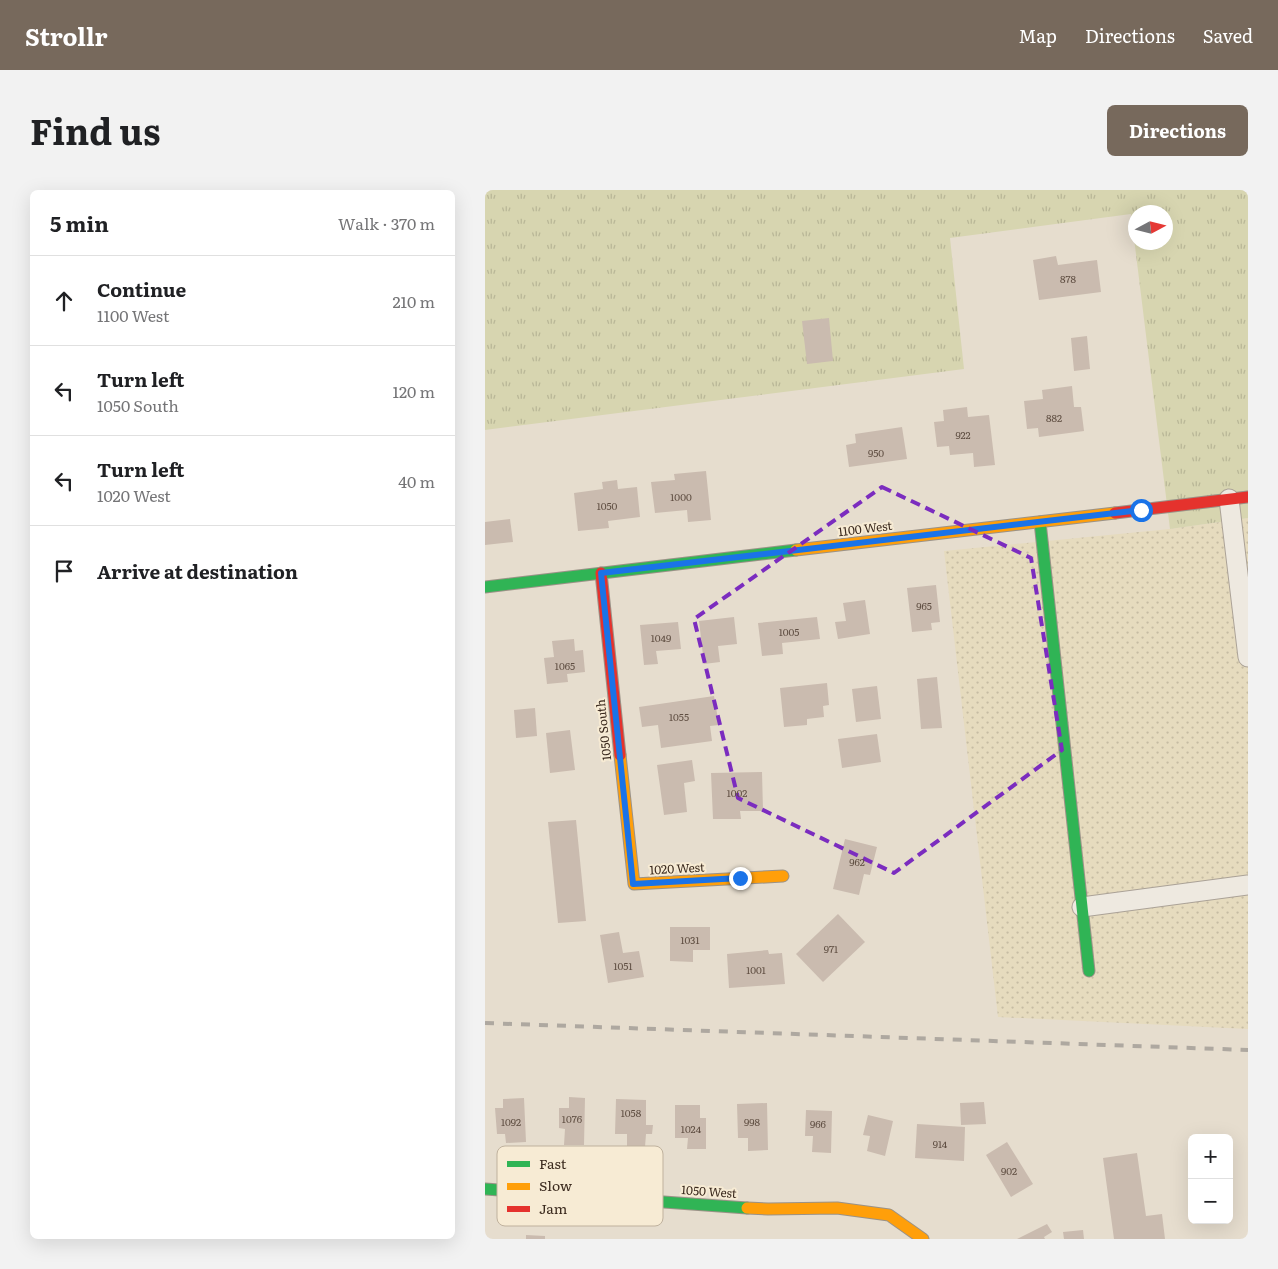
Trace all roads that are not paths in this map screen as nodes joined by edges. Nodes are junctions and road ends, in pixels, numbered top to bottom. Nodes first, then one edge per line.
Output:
1 (1248, 497) edge
2 (1229, 499) junction
3 (1040, 522) junction
4 (601, 573) junction
5 (485, 587) edge
6 (1248, 657) edge
7 (783, 876) dead end
8 (633, 884) joint
9 (1248, 885) edge
10 (1082, 907) junction
11 (1089, 971) dead end
12 (663, 1202) edge
13 (923, 1239) edge

1 - 2 street, 1100 West
2 - 3 street, 1100 West
2 - 6 street
3 - 4 street, 1100 West
3 - 10 street
4 - 5 street, 1100 West
4 - 8 street, 1050 South
7 - 8 street, 1020 West
9 - 10 street
10 - 11 street
12 - 13 street, 1050 West

